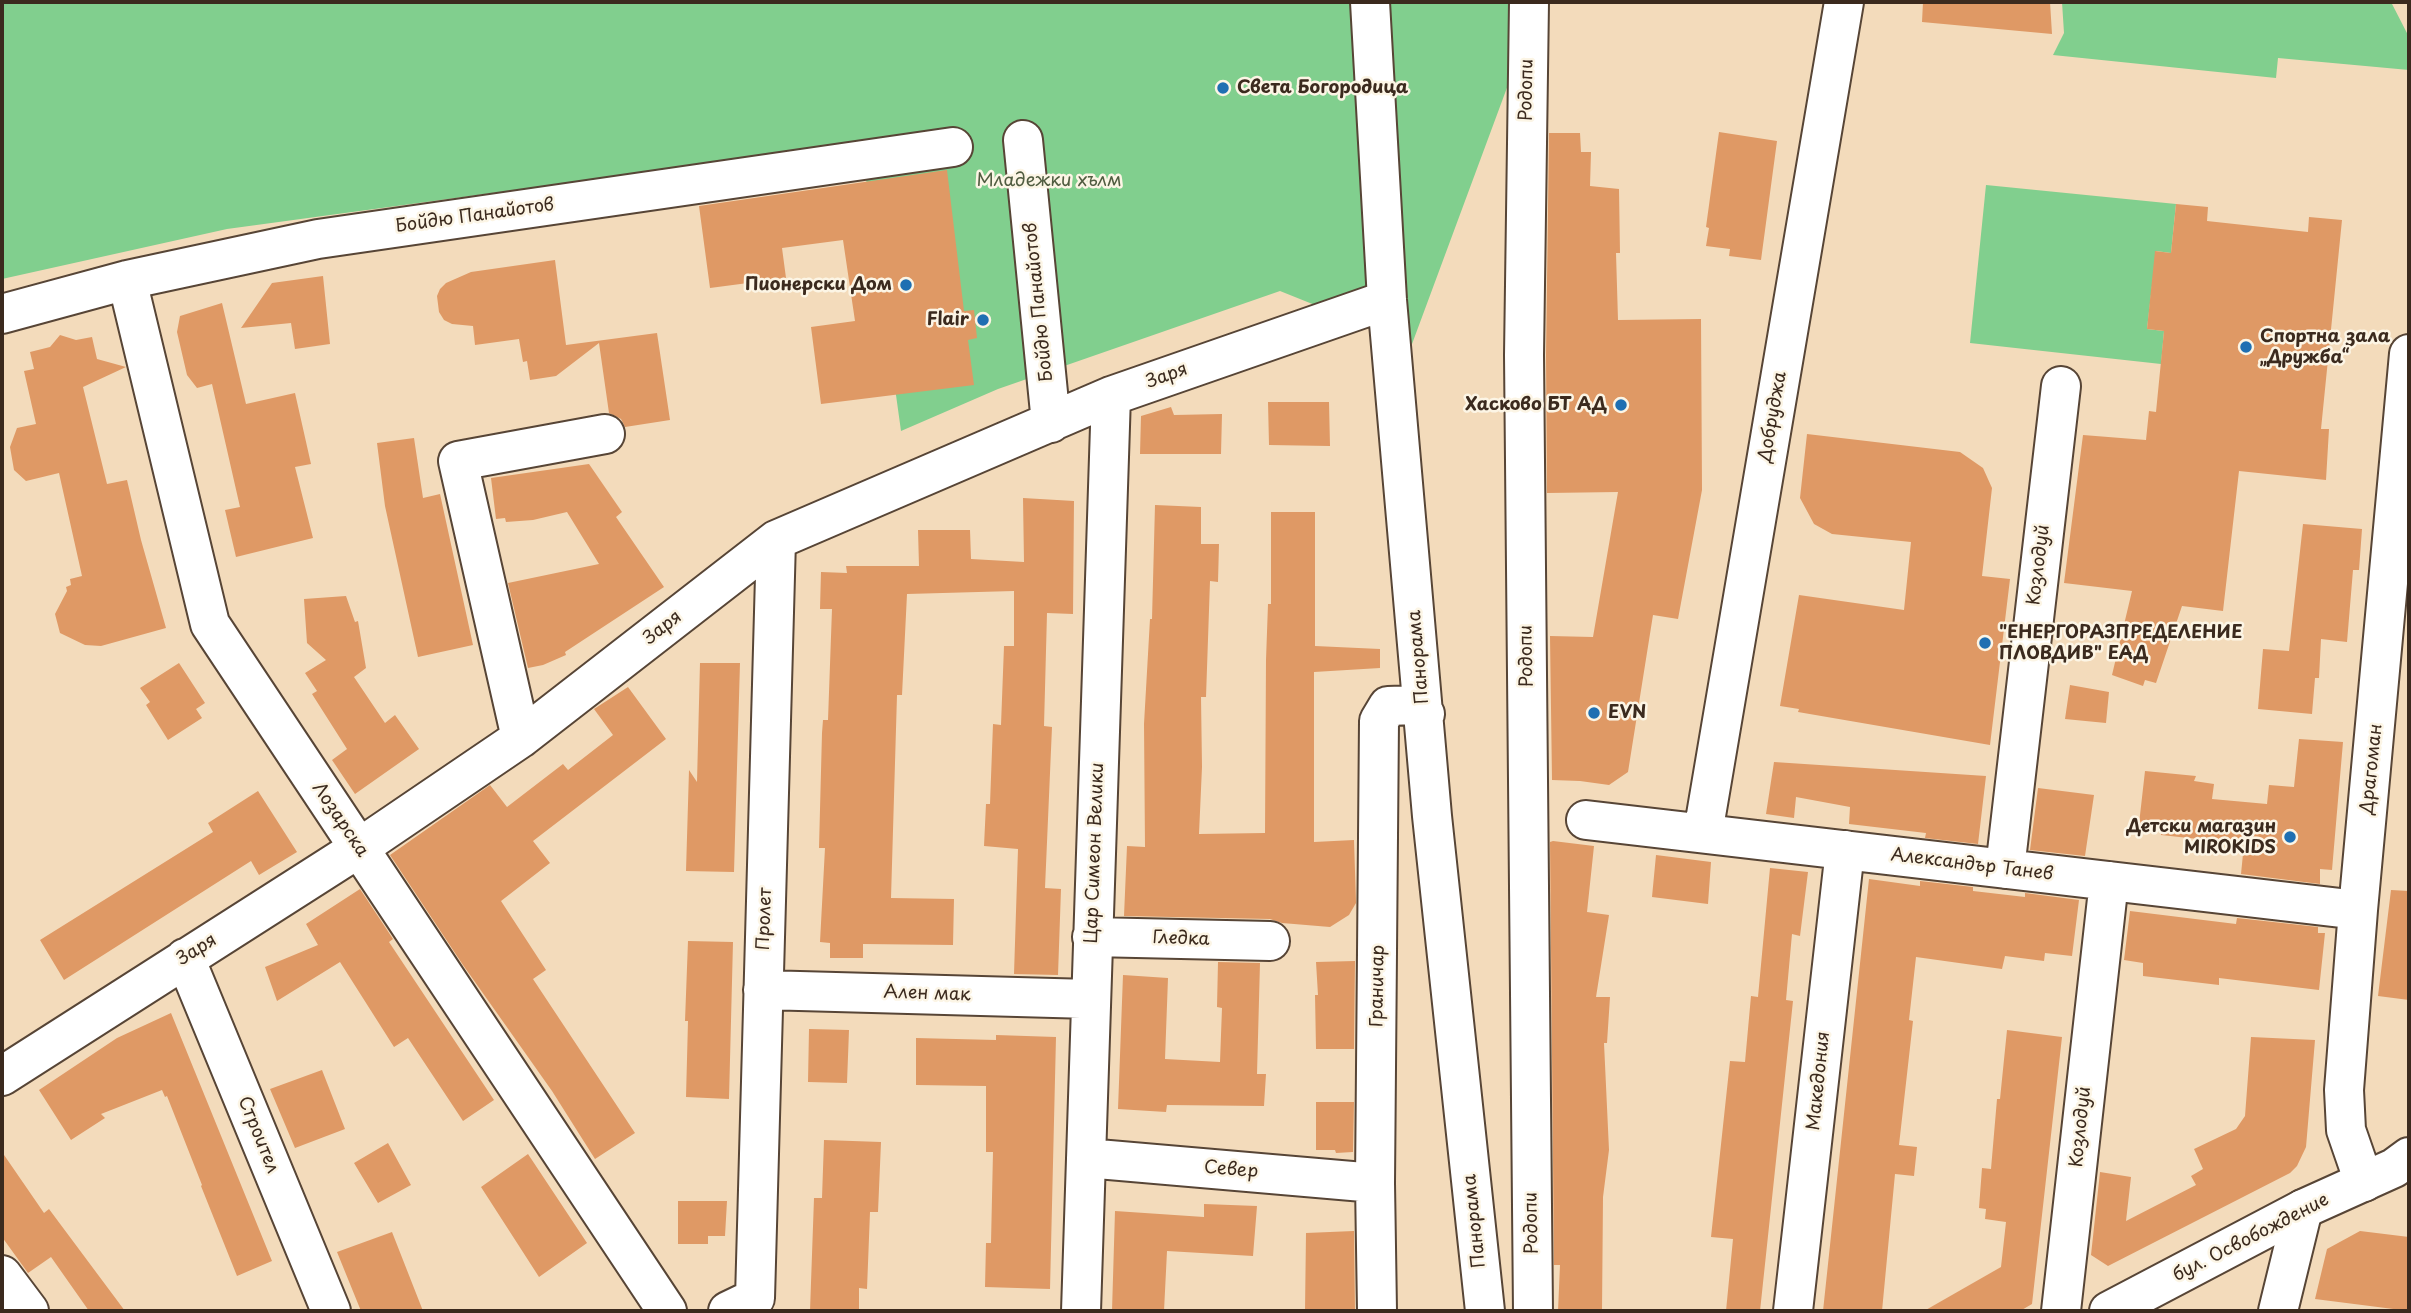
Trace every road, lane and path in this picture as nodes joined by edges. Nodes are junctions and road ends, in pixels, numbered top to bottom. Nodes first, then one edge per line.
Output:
1 (1370, 2) edge
2 (1528, 2) edge
3 (1844, 2) edge
4 (1023, 140) dead end
5 (953, 147) dead end
6 (127, 280) junction
7 (1387, 300) junction
8 (2, 314) edge
9 (2409, 354) edge
10 (2061, 386) dead end
11 (1111, 396) junction
12 (1051, 423) junction
13 (605, 434) dead end
14 (776, 541) junction
15 (1425, 714) junction
16 (521, 738) junction
17 (1586, 820) dead end
18 (1703, 833) junction
19 (359, 848) junction
20 (1845, 850) junction
21 (2005, 869) junction
22 (2109, 881) junction
23 (2358, 910) junction
24 (1092, 937) junction
25 (1270, 941) dead end
26 (185, 958) junction
27 (763, 990) junction
28 (1090, 999) junction
29 (2, 1076) edge
30 (1086, 1157) junction
31 (2394, 1168) edge
32 (1375, 1182) junction
33 (2303, 1209) junction
34 (2, 1275) edge
35 (741, 1304) edge
36 (29, 1311) edge
37 (331, 1311) edge
38 (667, 1311) edge
39 (1081, 1311) edge
40 (1377, 1311) edge
41 (1485, 1311) edge
42 (1533, 1311) edge
43 (1793, 1311) edge
44 (2061, 1311) edge
45 (2109, 1311) edge
46 (2278, 1311) edge

1 - 7 street, Панорама
2 - 42 street, Родопи
3 - 18 street, Добруджа
4 - 12 street, Бойдю Панайотов
5 - 6 street, Бойдю Панайотов
6 - 8 street, Бойдю Панайотов
6 - 19 street, Лозарска
7 - 11 street, Заря
7 - 15 street, Панорама
9 - 23 street, Драгоман
10 - 21 street, Козлодуй
11 - 12 street, Заря
11 - 24 street, Цар Симеон Велики
12 - 14 street, Заря
13 - 16 street
14 - 16 street, Заря
14 - 27 street, Пролет
15 - 32 street, Граничар
15 - 41 street, Панорама
16 - 19 street, Заря
17 - 18 street, Александър Танев
18 - 20 street, Александър Танев
19 - 26 street, Заря
19 - 38 street, Лозарска
20 - 21 street, Александър Танев
20 - 43 street, Македония
21 - 22 street, Александър Танев
22 - 23 street, Александър Танев
22 - 44 street, Козлодуй
23 - 31 street, Драгоман
24 - 25 street, Гледка
24 - 28 street, Цар Симеон Велики
26 - 29 street, Заря
26 - 37 street, Строител
27 - 28 street, Ален мак
27 - 35 street, Пролет
28 - 30 street, Цар Симеон Велики
30 - 32 street, Север
30 - 39 street, Цар Симеон Велики
31 - 33 street, бул. Освобождение
32 - 40 street, Граничар
33 - 45 street, бул. Освобождение
33 - 46 street
34 - 36 street

